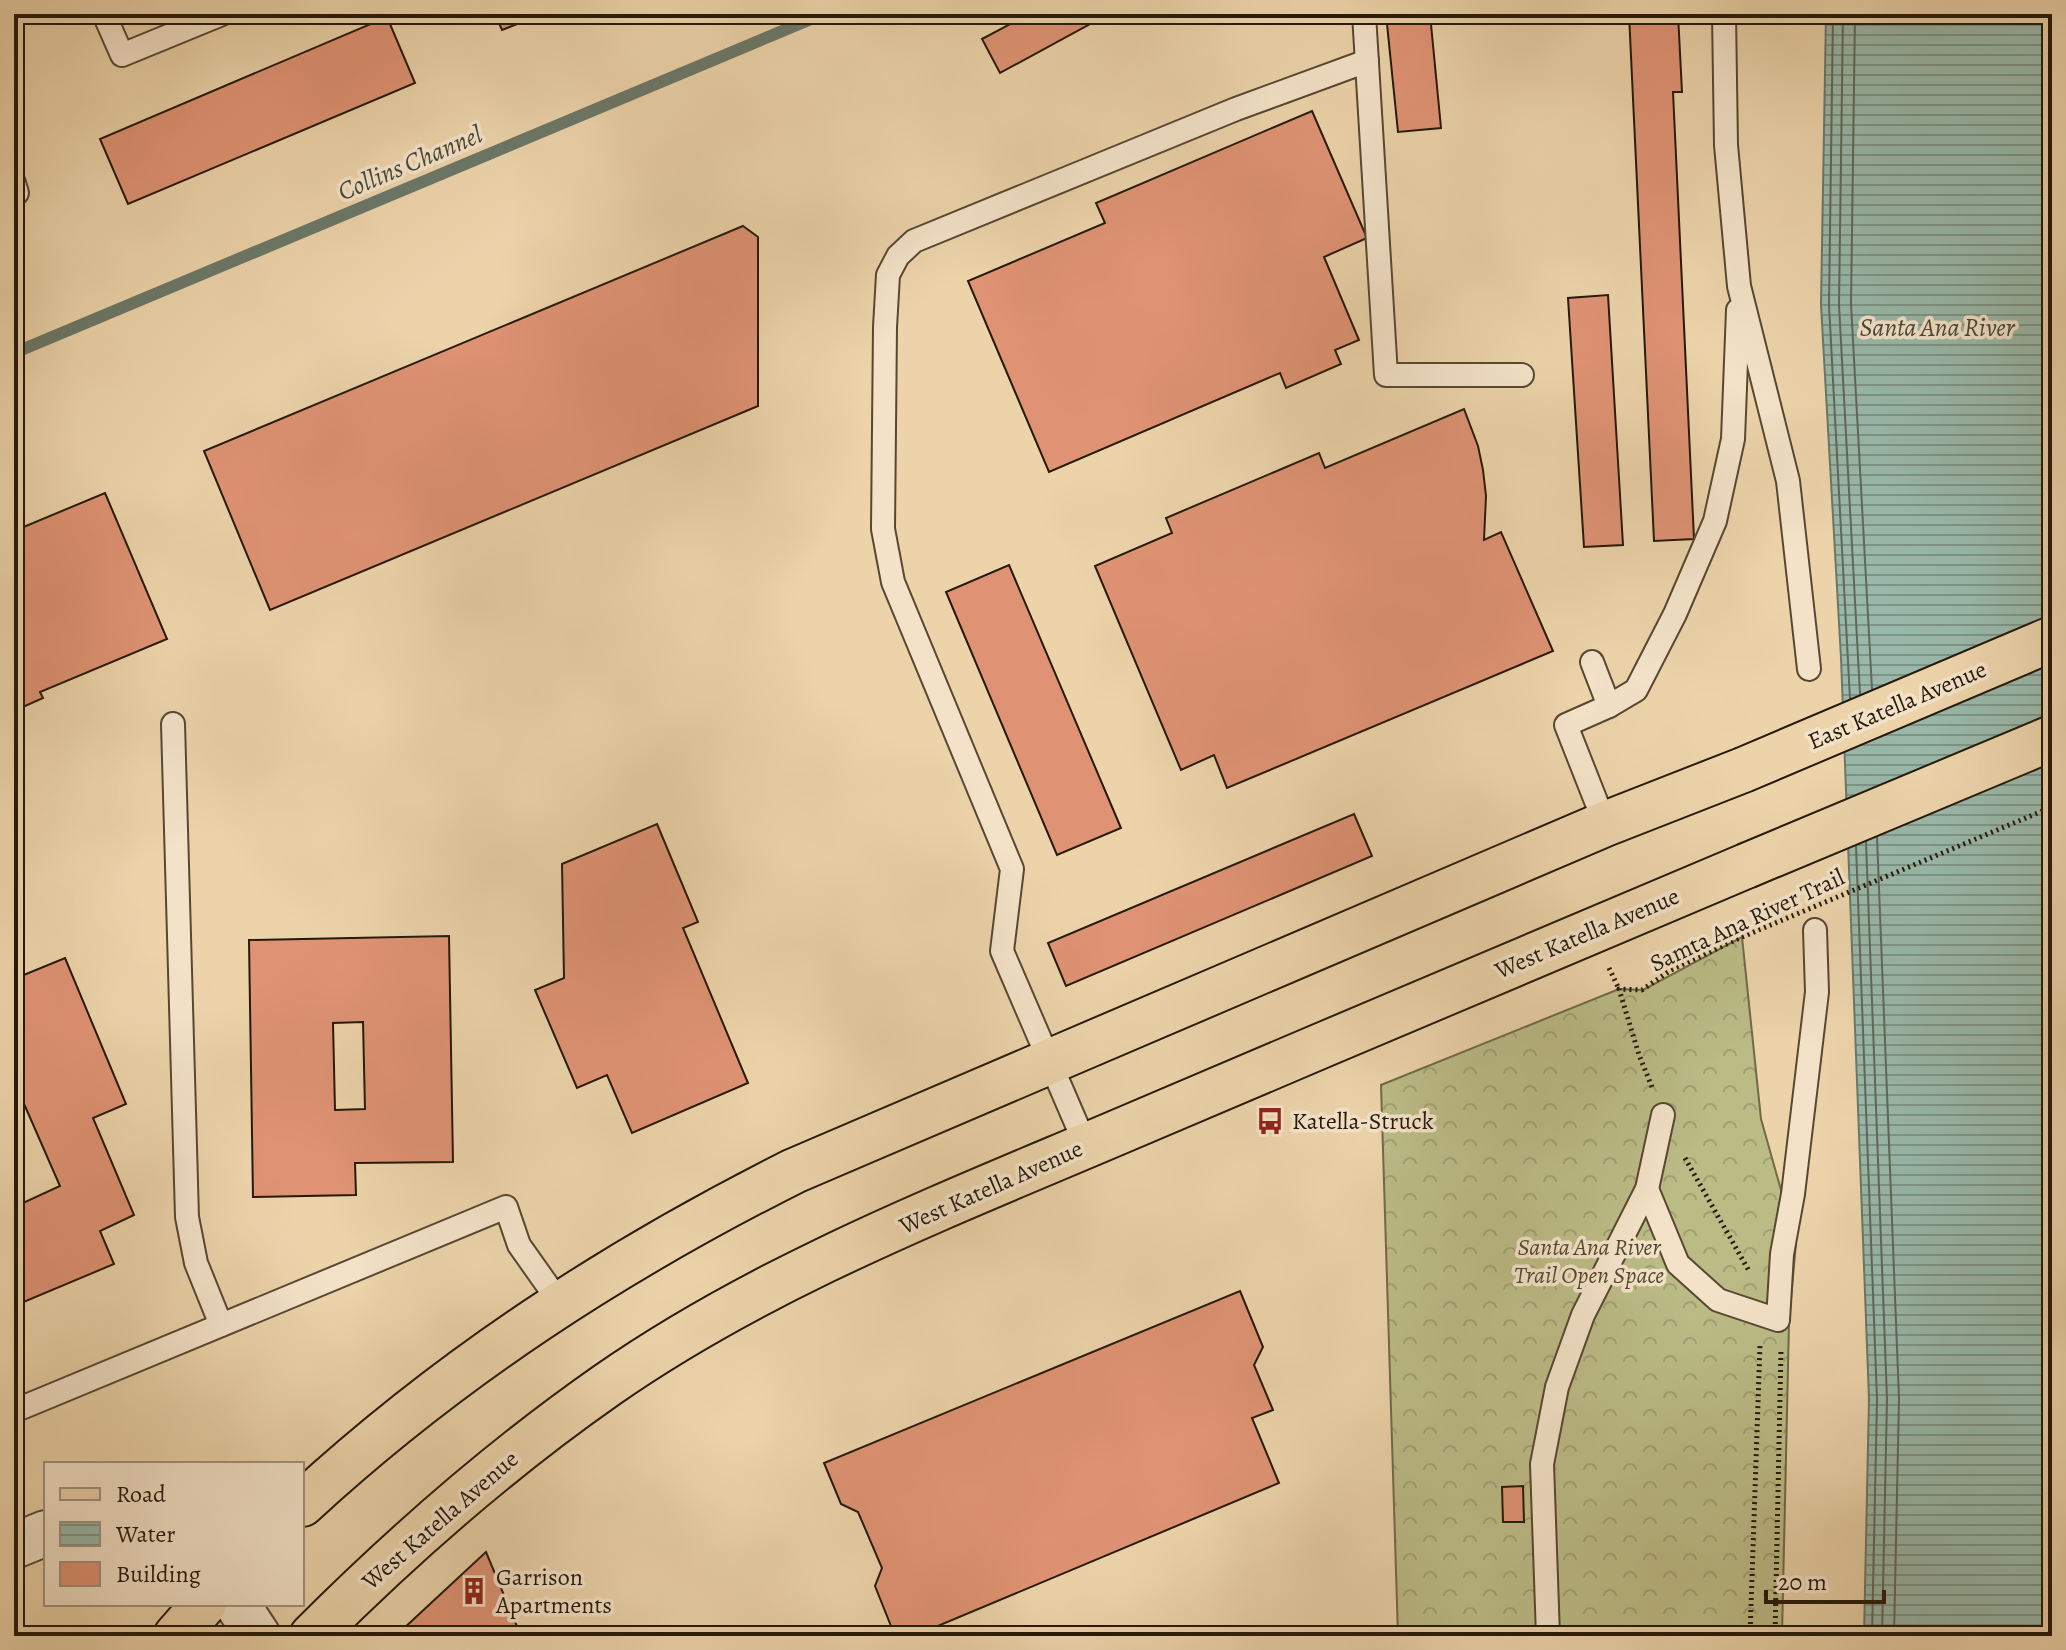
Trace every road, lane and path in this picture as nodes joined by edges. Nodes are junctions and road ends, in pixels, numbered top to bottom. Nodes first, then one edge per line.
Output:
1 (104, 14) edge
2 (222, 14) edge
3 (1364, 14) edge
4 (1724, 14) edge
5 (1367, 61) junction
6 (14, 183) edge
7 (14, 194) edge
8 (1739, 286) junction
9 (1522, 375) dead end
10 (2052, 639) edge
11 (1592, 662) dead end
12 (1809, 669) dead end
13 (1609, 706) junction
14 (173, 724) dead end
15 (2052, 738) edge
16 (2052, 807) edge
17 (1605, 824) junction
18 (1815, 930) dead end
19 (1050, 1063) junction
20 (1663, 1115) junction
21 (1086, 1146) junction
22 (1647, 1189) junction
23 (560, 1303) junction
24 (1778, 1320) junction
25 (221, 1325) junction
26 (14, 1411) edge
27 (304, 1502) edge
28 (44, 1534) edge
29 (14, 1546) edge
30 (202, 1606) edge
31 (238, 1606) edge
32 (176, 1636) edge
33 (258, 1636) edge
34 (312, 1636) edge
35 (1548, 1636) edge
36 (1750, 1636) edge
37 (1775, 1636) edge

1 - 2 lane
3 - 5 lane
4 - 8 lane
5 - 9 lane
5 - 19 lane
6 - 7 lane
8 - 12 lane
8 - 13 lane
10 - 17 main road, East Katella Avenue, bridge
11 - 13 lane
13 - 17 lane
14 - 25 lane
15 - 21 main road, West Katella Avenue, bridge
16 - 20 path, Samta Ana River Trail, bridge
17 - 19 main road
18 - 24 lane
19 - 21 lane
19 - 23 main road
20 - 22 lane
20 - 24 path, Samta Ana River Trail
21 - 34 main road, West Katella Avenue
22 - 24 lane
22 - 35 lane
23 - 25 lane
23 - 27 main road
24 - 36 path
24 - 37 path
25 - 26 lane
28 - 29 street
30 - 32 main road
31 - 33 street

